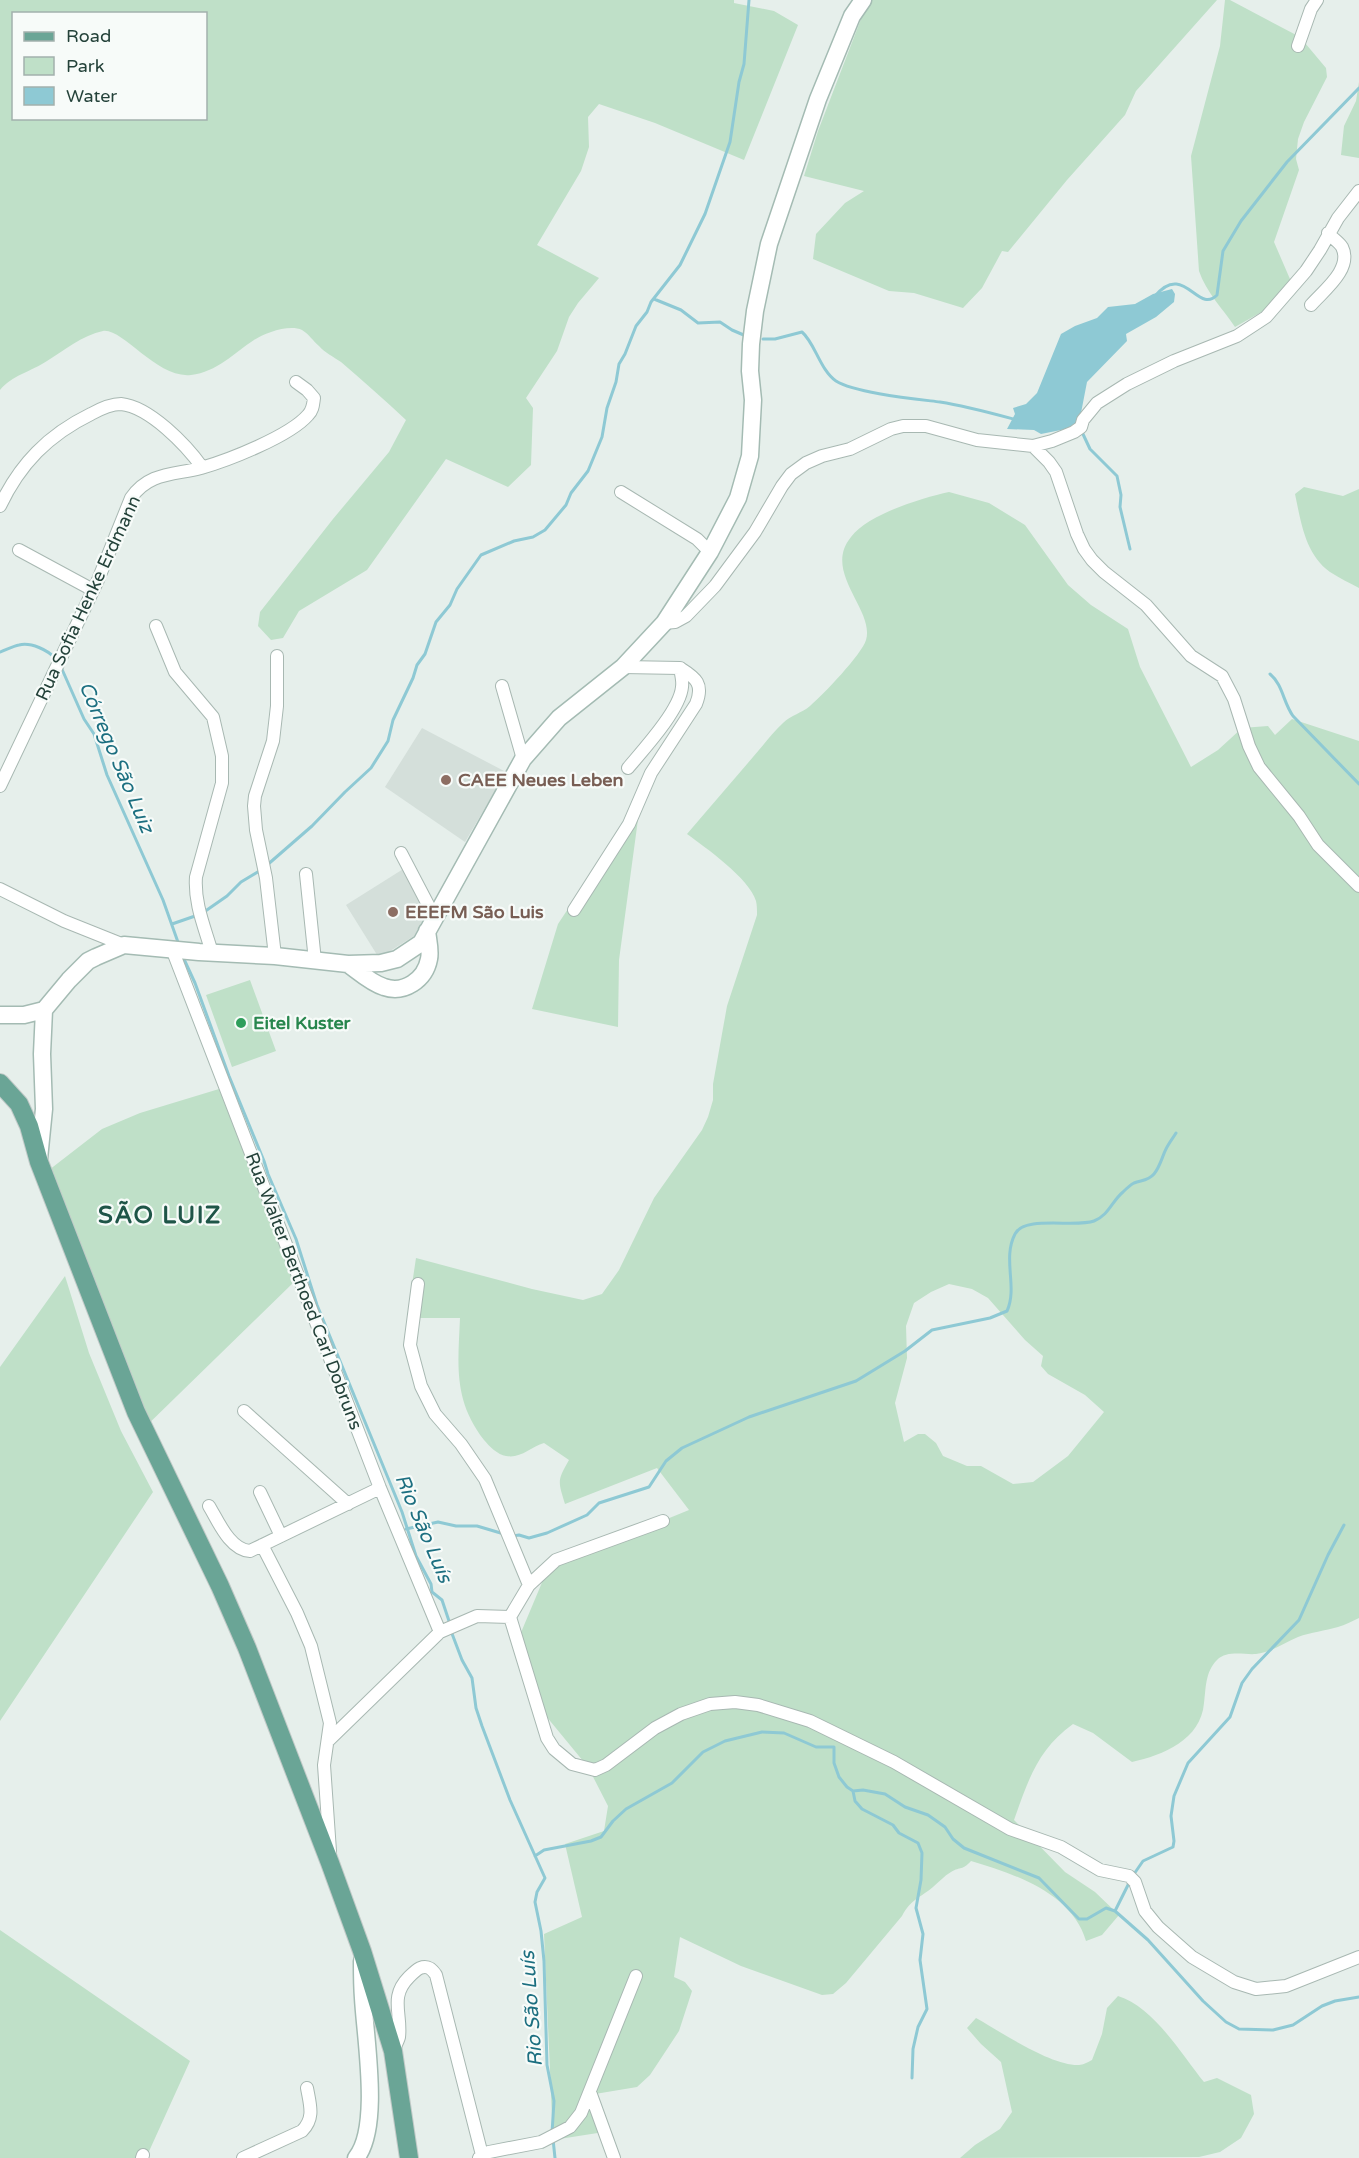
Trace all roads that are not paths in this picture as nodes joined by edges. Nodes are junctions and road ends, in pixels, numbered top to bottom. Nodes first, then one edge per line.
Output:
1 (862, 0) edge
2 (1317, 0) edge
3 (1298, 46) dead end
4 (1359, 191) edge
5 (1328, 234) junction
6 (1311, 305) dead end
7 (296, 382) dead end
8 (1033, 446) junction
9 (202, 467) junction
10 (621, 492) dead end
11 (0, 506) edge
12 (19, 550) dead end
13 (710, 552) junction
14 (93, 590) junction
15 (664, 623) junction
16 (156, 626) dead end
17 (277, 656) dead end
18 (623, 667) junction
19 (680, 668) junction
20 (502, 686) dead end
21 (523, 759) junction
22 (628, 768) dead end
23 (0, 786) edge
24 (400, 853) dead end
25 (306, 874) dead end
26 (1359, 886) edge
27 (0, 889) edge
28 (574, 910) dead end
29 (431, 924) junction
30 (124, 945) junction
31 (174, 950) junction
32 (205, 953) junction
33 (275, 956) junction
34 (401, 957) junction
35 (315, 961) junction
36 (381, 963) junction
37 (348, 964) junction
38 (411, 985) junction
39 (385, 988) junction
40 (44, 1010) junction
41 (0, 1015) edge
42 (0, 1083) edge
43 (39, 1162) junction
44 (418, 1284) dead end
45 (244, 1411) dead end
46 (380, 1488) junction
47 (260, 1492) dead end
48 (348, 1504) junction
49 (209, 1506) dead end
50 (663, 1521) dead end
51 (281, 1536) junction
52 (262, 1545) junction
53 (530, 1585) junction
54 (510, 1617) junction
55 (446, 1629) junction
56 (328, 1741) junction
57 (330, 1863) junction
58 (362, 1951) junction
59 (1359, 1957) edge
60 (636, 1976) dead end
61 (393, 2050) junction
62 (307, 2088) dead end
63 (590, 2092) junction
64 (480, 2157) edge
65 (243, 2158) edge
66 (356, 2158) edge
67 (409, 2158) edge
68 (614, 2158) edge

1 - 13 street
2 - 3 street
4 - 5 street
5 - 6 street
5 - 8 street
7 - 9 street, Rua Sofia Henke Erdmann
8 - 15 street
8 - 26 street
9 - 11 street
9 - 14 street, Rua Sofia Henke Erdmann
10 - 13 street
12 - 14 street
13 - 15 street
14 - 23 street, Rua Sofia Henke Erdmann
15 - 18 street
16 - 32 street
17 - 33 street
18 - 19 street
18 - 21 street
19 - 22 street
19 - 28 street
20 - 21 street
21 - 29 street
24 - 29 street
25 - 35 street
27 - 30 street
29 - 34 street
29 - 38 street
30 - 31 street
30 - 40 street
31 - 32 street
31 - 46 street, Rua Walter Berthoed Carl Dobruns
32 - 33 street
33 - 35 street
34 - 36 street
34 - 38 street
35 - 37 street
36 - 37 street
36 - 39 street
37 - 39 street
38 - 39 street
40 - 41 street
40 - 43 street
42 - 43 main road
43 - 57 main road
44 - 53 street
45 - 48 street
46 - 48 street
46 - 55 street, Rua Walter Berthoed Carl Dobruns
47 - 51 street
48 - 51 street
49 - 52 street
50 - 53 street
51 - 52 street
52 - 56 street
53 - 54 street
54 - 55 street
54 - 59 street
55 - 56 street
56 - 57 street
57 - 58 main road
58 - 61 main road
58 - 66 street
60 - 63 street
61 - 64 street
61 - 67 main road
62 - 65 street
63 - 64 street
63 - 68 street

